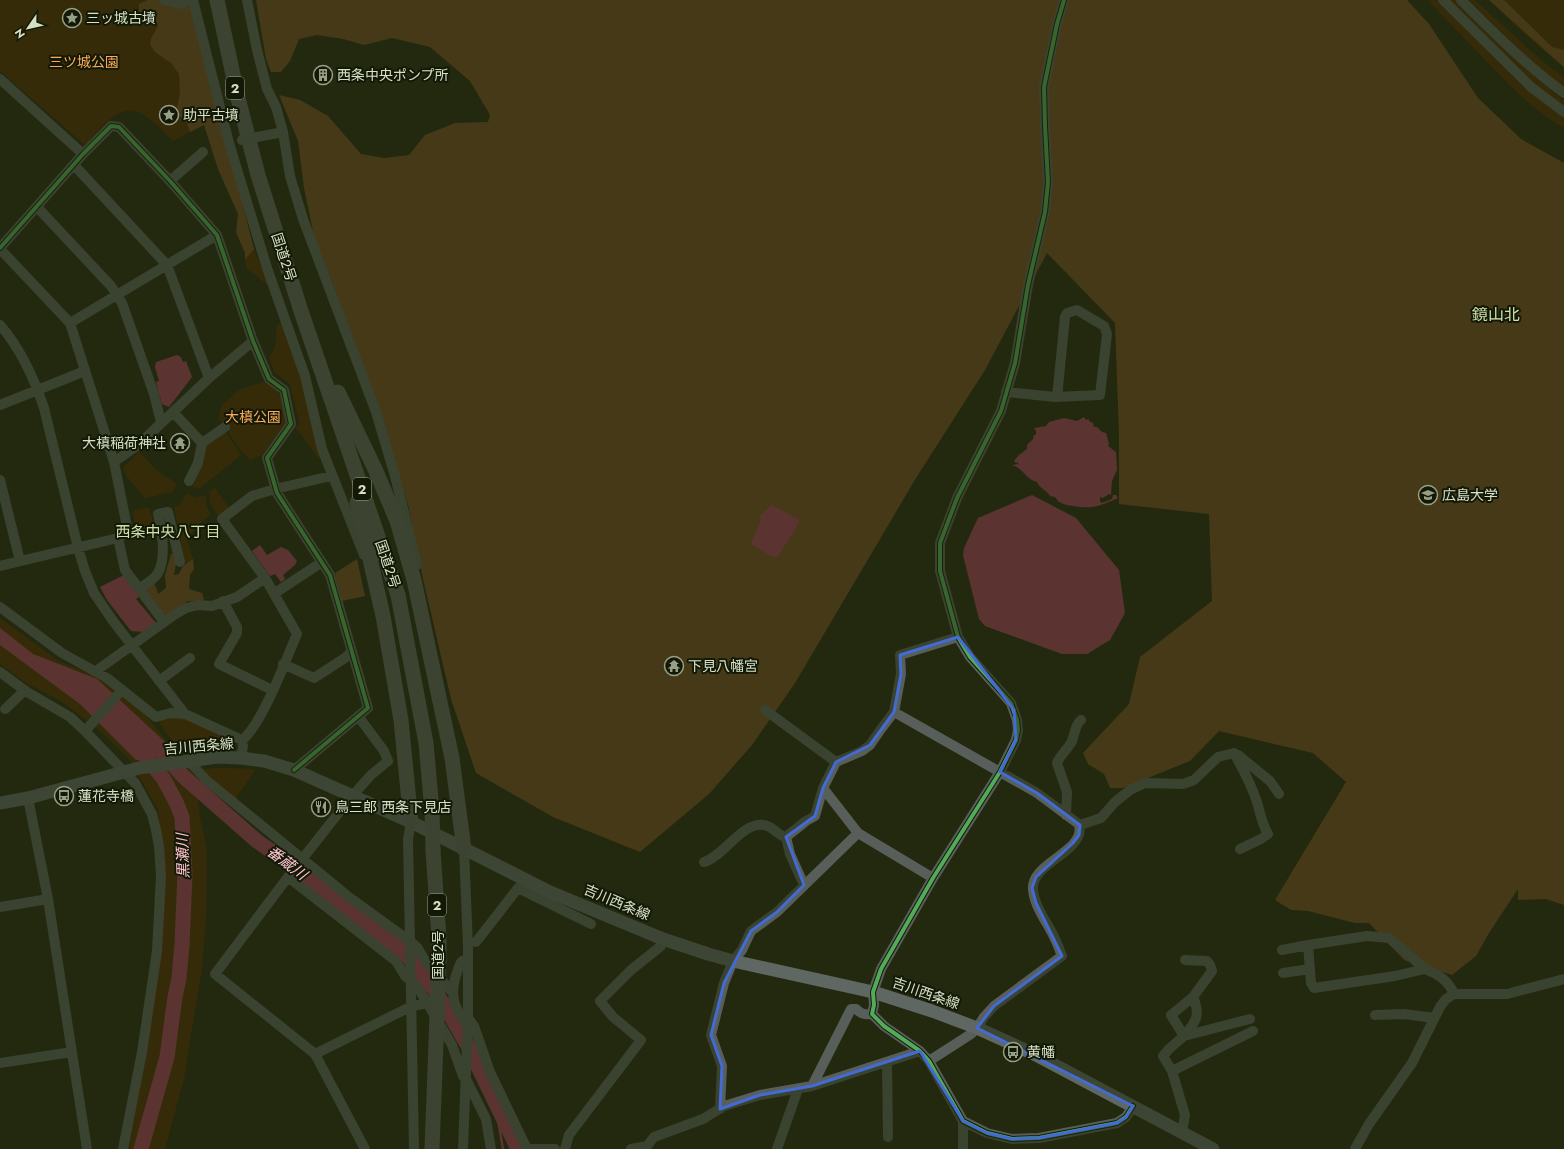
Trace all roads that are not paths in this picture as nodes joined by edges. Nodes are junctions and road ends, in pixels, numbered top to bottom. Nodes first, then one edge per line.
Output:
1 (164, 0) edge
2 (192, 0) edge
3 (207, 0) edge
4 (217, 0) edge
5 (226, 0) edge
6 (247, 0) edge
7 (1064, 0) edge
8 (1443, 0) edge
9 (1462, 0) edge
10 (0, 79) edge
11 (1564, 93) edge
12 (1564, 112) edge
13 (281, 133) junction
14 (229, 143) junction
15 (203, 152) dead end
16 (83, 154) junction
17 (74, 165) junction
18 (258, 174) junction
19 (170, 181) junction
20 (37, 207) junction
21 (217, 235) junction
22 (0, 249) edge
23 (167, 265) junction
24 (116, 294) junction
25 (301, 310) junction
26 (70, 323) junction
27 (0, 325) edge
28 (253, 341) junction
29 (85, 371) junction
30 (209, 378) junction
31 (38, 390) junction
32 (1006, 392) junction
33 (1057, 397) junction
34 (0, 405) edge
35 (173, 412) junction
36 (161, 422) junction
37 (224, 427) dead end
38 (202, 443) junction
39 (114, 462) junction
40 (332, 476) junction
41 (0, 480) edge
42 (189, 481) dead end
43 (275, 489) junction
44 (3, 509) edge
45 (118, 538) junction
46 (78, 548) junction
47 (20, 561) junction
48 (180, 562) dead end
49 (322, 562) junction
50 (0, 566) edge
51 (265, 578) junction
52 (414, 580) junction
53 (139, 589) junction
54 (275, 593) junction
55 (223, 601) junction
56 (0, 608) edge
57 (383, 616) junction
58 (164, 622) junction
59 (958, 637) junction
60 (132, 646) junction
61 (352, 651) junction
62 (190, 658) dead end
63 (284, 664) junction
64 (96, 671) junction
65 (0, 672) edge
66 (11, 681) junction
67 (159, 681) junction
68 (0, 684) edge
69 (25, 690) junction
70 (272, 690) junction
71 (121, 691) junction
72 (5, 709) dead end
73 (765, 710) dead end
74 (894, 712) junction
75 (185, 714) junction
76 (358, 716) junction
77 (1081, 720) dead end
78 (87, 728) junction
79 (242, 740) junction
80 (1234, 753) junction
81 (241, 758) junction
82 (187, 761) junction
83 (836, 762) junction
84 (294, 770) junction
85 (124, 772) junction
86 (1000, 772) junction
87 (823, 788) junction
88 (1279, 794) dead end
89 (352, 796) junction
90 (28, 798) junction
91 (0, 803) edge
92 (1066, 815) junction
93 (410, 822) junction
94 (1080, 825) junction
95 (858, 833) junction
96 (786, 837) junction
97 (464, 849) junction
98 (1240, 849) dead end
99 (302, 859) junction
100 (704, 862) dead end
101 (288, 876) junction
102 (933, 878) junction
103 (804, 885) junction
104 (547, 896) junction
105 (48, 899) junction
106 (0, 907) edge
107 (591, 924) dead end
108 (663, 939) junction
109 (411, 942) junction
110 (476, 942) dead end
111 (1308, 945) junction
112 (1282, 950) dead end
113 (1185, 960) dead end
114 (462, 961) dead end
115 (733, 961) junction
116 (1310, 969) junction
117 (1425, 969) junction
118 (1283, 973) dead end
119 (1564, 979) edge
120 (411, 981) junction
121 (450, 990) junction
122 (873, 992) junction
123 (1454, 994) junction
124 (1193, 997) junction
125 (428, 1003) junction
126 (412, 1006) junction
127 (872, 1014) junction
128 (1375, 1015) dead end
129 (1434, 1018) junction
130 (1250, 1019) dead end
131 (468, 1022) junction
132 (977, 1028) junction
133 (1253, 1031) dead end
134 (1184, 1036) junction
135 (920, 1051) junction
136 (72, 1052) junction
137 (315, 1054) junction
138 (887, 1062) junction
139 (929, 1062) junction
140 (0, 1063) edge
141 (1172, 1071) junction
142 (465, 1080) junction
143 (812, 1086) junction
144 (798, 1089) junction
145 (1133, 1106) junction
146 (720, 1109) junction
147 (963, 1121) junction
148 (1182, 1132) junction
149 (888, 1137) dead end
150 (652, 1147) edge
151 (87, 1149) edge
152 (123, 1149) edge
153 (365, 1149) edge
154 (414, 1149) edge
155 (432, 1149) edge
156 (463, 1149) edge
157 (491, 1149) edge
158 (526, 1149) edge
159 (531, 1149) edge
160 (544, 1149) edge
161 (555, 1149) edge
162 (565, 1149) edge
163 (631, 1149) edge
164 (777, 1149) edge
165 (963, 1149) edge
166 (1214, 1149) edge
167 (1355, 1149) edge

1 - 2 street
2 - 14 street
3 - 18 highway
4 - 18 highway, 国道2号 / 2
5 - 18 highway
6 - 13 street
7 - 32 street
8 - 12 street
9 - 11 street
10 - 16 street
13 - 14 street, bridge
13 - 52 street
14 - 40 street
15 - 19 street
16 - 17 street
16 - 19 street
17 - 20 street
17 - 23 street
18 - 25 highway, 国道2号 / 2
19 - 21 street
20 - 22 street
20 - 24 street
21 - 23 street
21 - 28 street
22 - 26 street
23 - 24 street
23 - 30 street
24 - 26 street
24 - 36 street
25 - 52 highway
25 - 57 highway
25 - 155 highway, 国道2号 / 2, bridge
26 - 29 street
27 - 31 street
28 - 30 street
28 - 43 street
29 - 31 street
29 - 39 street
30 - 35 street
31 - 34 street
31 - 46 street
32 - 33 street
32 - 59 street
33 - 33 street
35 - 36 street
35 - 38 street
36 - 39 street
37 - 38 street
38 - 42 street
39 - 45 street
40 - 43 street
40 - 57 street
41 - 44 street
43 - 49 street
43 - 51 street
44 - 47 street
45 - 46 street
45 - 53 street
46 - 47 street
46 - 60 street
47 - 50 street
48 - 53 street
49 - 54 street
49 - 61 street
51 - 54 street
51 - 55 street
52 - 97 highway
53 - 58 street
54 - 63 street
55 - 58 street
55 - 70 street
56 - 64 street
57 - 93 highway
58 - 60 street
59 - 74 street
59 - 86 street
60 - 64 street
60 - 67 street
61 - 63 street
61 - 76 street
62 - 67 street
63 - 70 street
64 - 71 street
65 - 66 street
66 - 68 street
66 - 69 street
67 - 75 street
69 - 72 street
69 - 78 street
70 - 79 street
71 - 75 street
71 - 78 street
73 - 83 street
74 - 83 street
74 - 86 street
75 - 79 street
76 - 84 street
76 - 89 street
77 - 92 street
78 - 85 street
79 - 81 street
80 - 88 street
80 - 94 street
80 - 98 street
81 - 82 main road, 吉川西条線
81 - 84 main road, 吉川西条線
82 - 85 main road, 吉川西条線
82 - 99 street
83 - 87 street
84 - 89 main road, 吉川西条線
85 - 90 main road, 吉川西条線
85 - 152 street
86 - 92 street
86 - 102 street
87 - 95 street
87 - 96 street
89 - 93 main road, 吉川西条線
89 - 99 street
90 - 91 main road, 吉川西条線
90 - 105 street
92 - 94 street
93 - 97 main road, 吉川西条線
93 - 109 street
94 - 132 street
95 - 102 street
95 - 103 street
96 - 100 street
96 - 103 street
97 - 104 main road, 吉川西条線
97 - 131 street
99 - 101 street
99 - 109 street
101 - 120 street
101 - 137 street
102 - 122 street
103 - 115 street
104 - 107 street
104 - 108 main road, 吉川西条線
104 - 110 street
105 - 106 street
105 - 136 street
108 - 115 main road, 吉川西条線
108 - 162 street
109 - 120 street
109 - 121 street
111 - 112 street
111 - 116 street
111 - 117 street
113 - 124 street
114 - 121 street
115 - 122 main road, 吉川西条線
115 - 146 street
116 - 117 street
116 - 118 street
117 - 123 street
119 - 123 street
120 - 125 street
120 - 126 street
121 - 125 street
121 - 131 street
122 - 127 street
122 - 132 main road, 吉川西条線
123 - 129 street
124 - 134 street
124 - 134 street
125 - 126 street
125 - 142 street
126 - 137 street
126 - 154 street
127 - 135 street
127 - 143 street
128 - 129 street
129 - 167 street
130 - 134 street
131 - 142 street
131 - 158 street
132 - 139 street
132 - 145 main road, 吉川西条線
133 - 141 street
134 - 141 street
135 - 138 street
135 - 139 street
136 - 140 street
136 - 151 street
137 - 153 street
138 - 143 street
138 - 149 street
139 - 147 street
141 - 148 street
142 - 156 street
142 - 157 street
143 - 144 street
144 - 146 street
144 - 164 street
145 - 147 street
145 - 148 main road, 吉川西条線
146 - 150 street
147 - 165 street
148 - 166 main road, 吉川西条線
150 - 163 street
159 - 160 street
160 - 161 street

